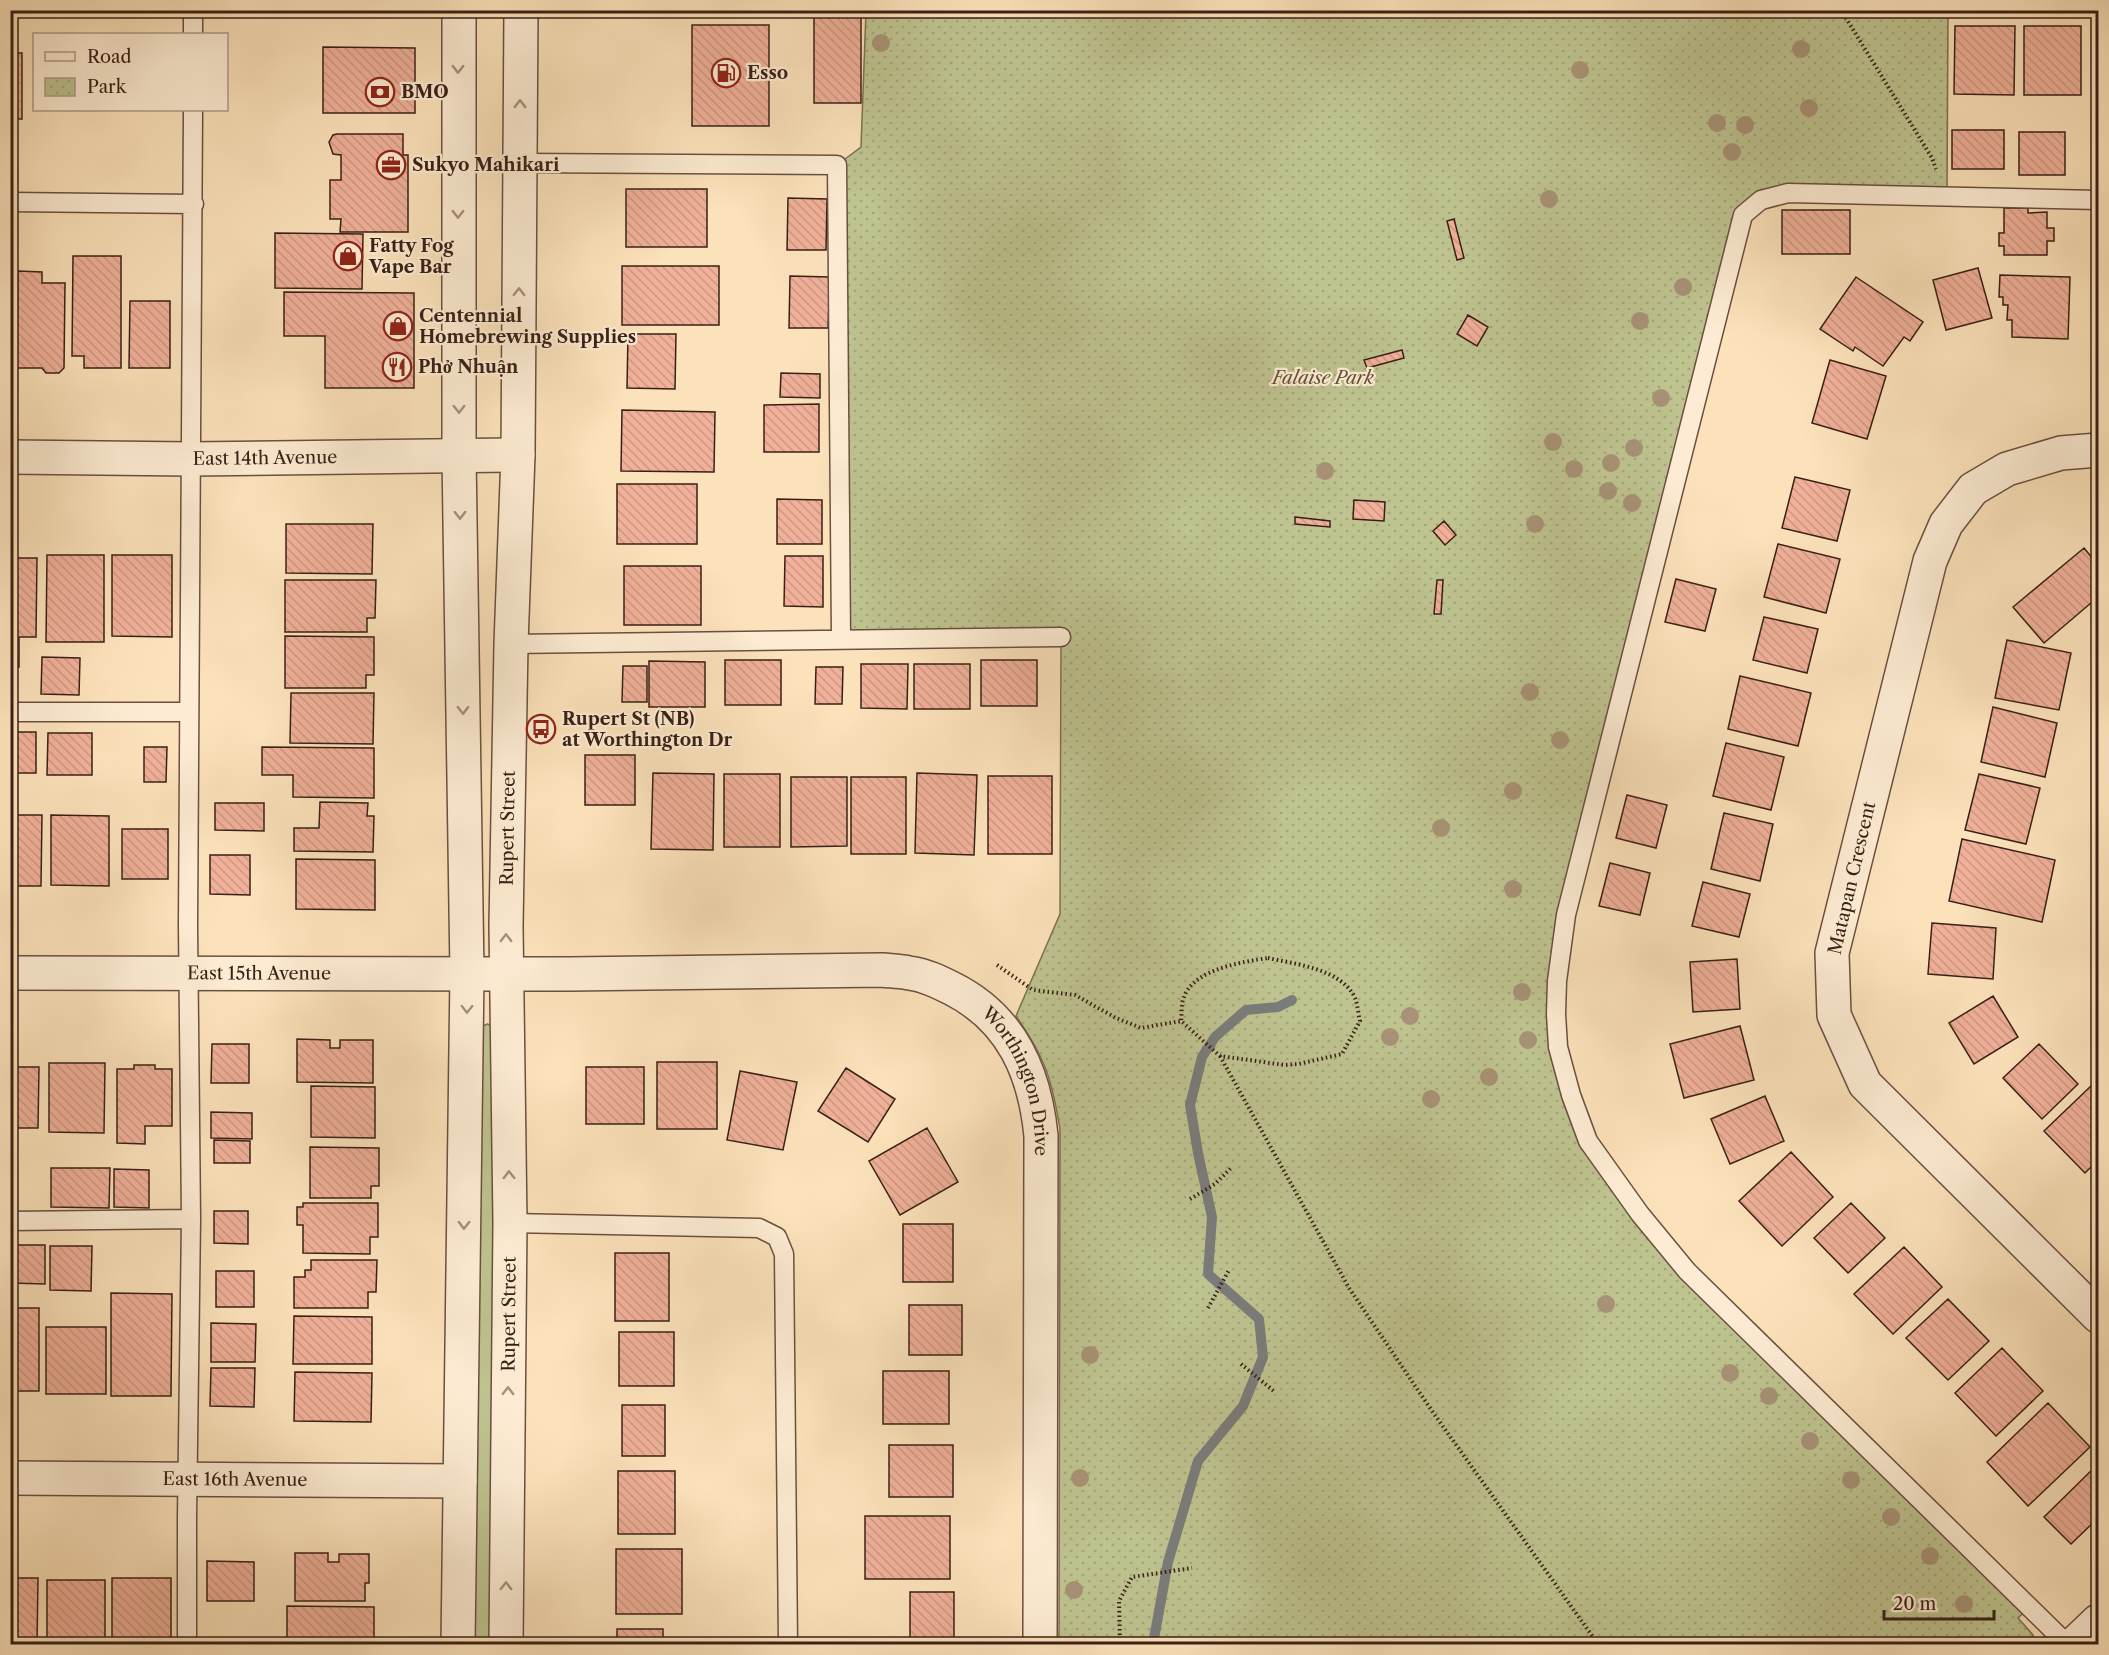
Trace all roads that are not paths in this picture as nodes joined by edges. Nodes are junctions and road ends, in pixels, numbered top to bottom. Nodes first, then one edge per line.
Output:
1 (192, 10) edge
2 (459, 10) edge
3 (520, 10) edge
4 (193, 33) edge
5 (193, 111) edge
6 (519, 163) junction
7 (2098, 200) edge
8 (10, 202) edge
9 (194, 204) junction
10 (2098, 450) edge
11 (518, 455) junction
12 (459, 456) junction
13 (10, 458) edge
14 (191, 459) junction
15 (1061, 637) dead end
16 (841, 639) junction
17 (511, 644) junction
18 (10, 712) edge
19 (189, 712) junction
20 (10, 973) edge
21 (467, 973) junction
22 (188, 974) junction
23 (507, 974) junction
24 (191, 1219) junction
25 (10, 1221) edge
26 (510, 1223) junction
27 (2098, 1316) edge
28 (10, 1478) edge
29 (187, 1479) junction
30 (460, 1481) junction
31 (2098, 1621) edge
32 (188, 1644) edge
33 (458, 1644) edge
34 (506, 1644) edge
35 (788, 1644) edge
36 (1040, 1644) edge
37 (2067, 1644) edge
38 (2074, 1644) edge

1 - 4 lane
2 -> 12 street
6 -> 3 street, Rupert Street
5 - 9 lane
11 -> 6 street, Rupert Street
6 - 16 lane
7 - 37 lane
8 - 9 lane
9 - 14 lane
10 - 27 street, Matapan Crescent
11 - 12 street, East 14th Avenue
11 - 17 street, Rupert Street
12 - 14 street, East 14th Avenue
12 -> 21 street
13 - 14 street, East 14th Avenue
14 - 19 lane
15 - 16 lane
16 - 17 lane
23 -> 17 street, Rupert Street
18 - 19 lane
19 - 22 lane
20 - 22 street, East 15th Avenue
21 - 22 street, East 15th Avenue
21 - 23 street, East 15th Avenue
21 -> 30 street
22 - 24 lane
26 -> 23 street, Rupert Street
23 - 36 street, Worthington Drive
24 - 25 lane
24 - 29 lane
34 -> 26 street, Rupert Street
26 - 35 lane
28 - 29 street, East 16th Avenue
29 - 30 street, East 16th Avenue
29 - 32 lane
30 - 33 street
31 - 38 street

